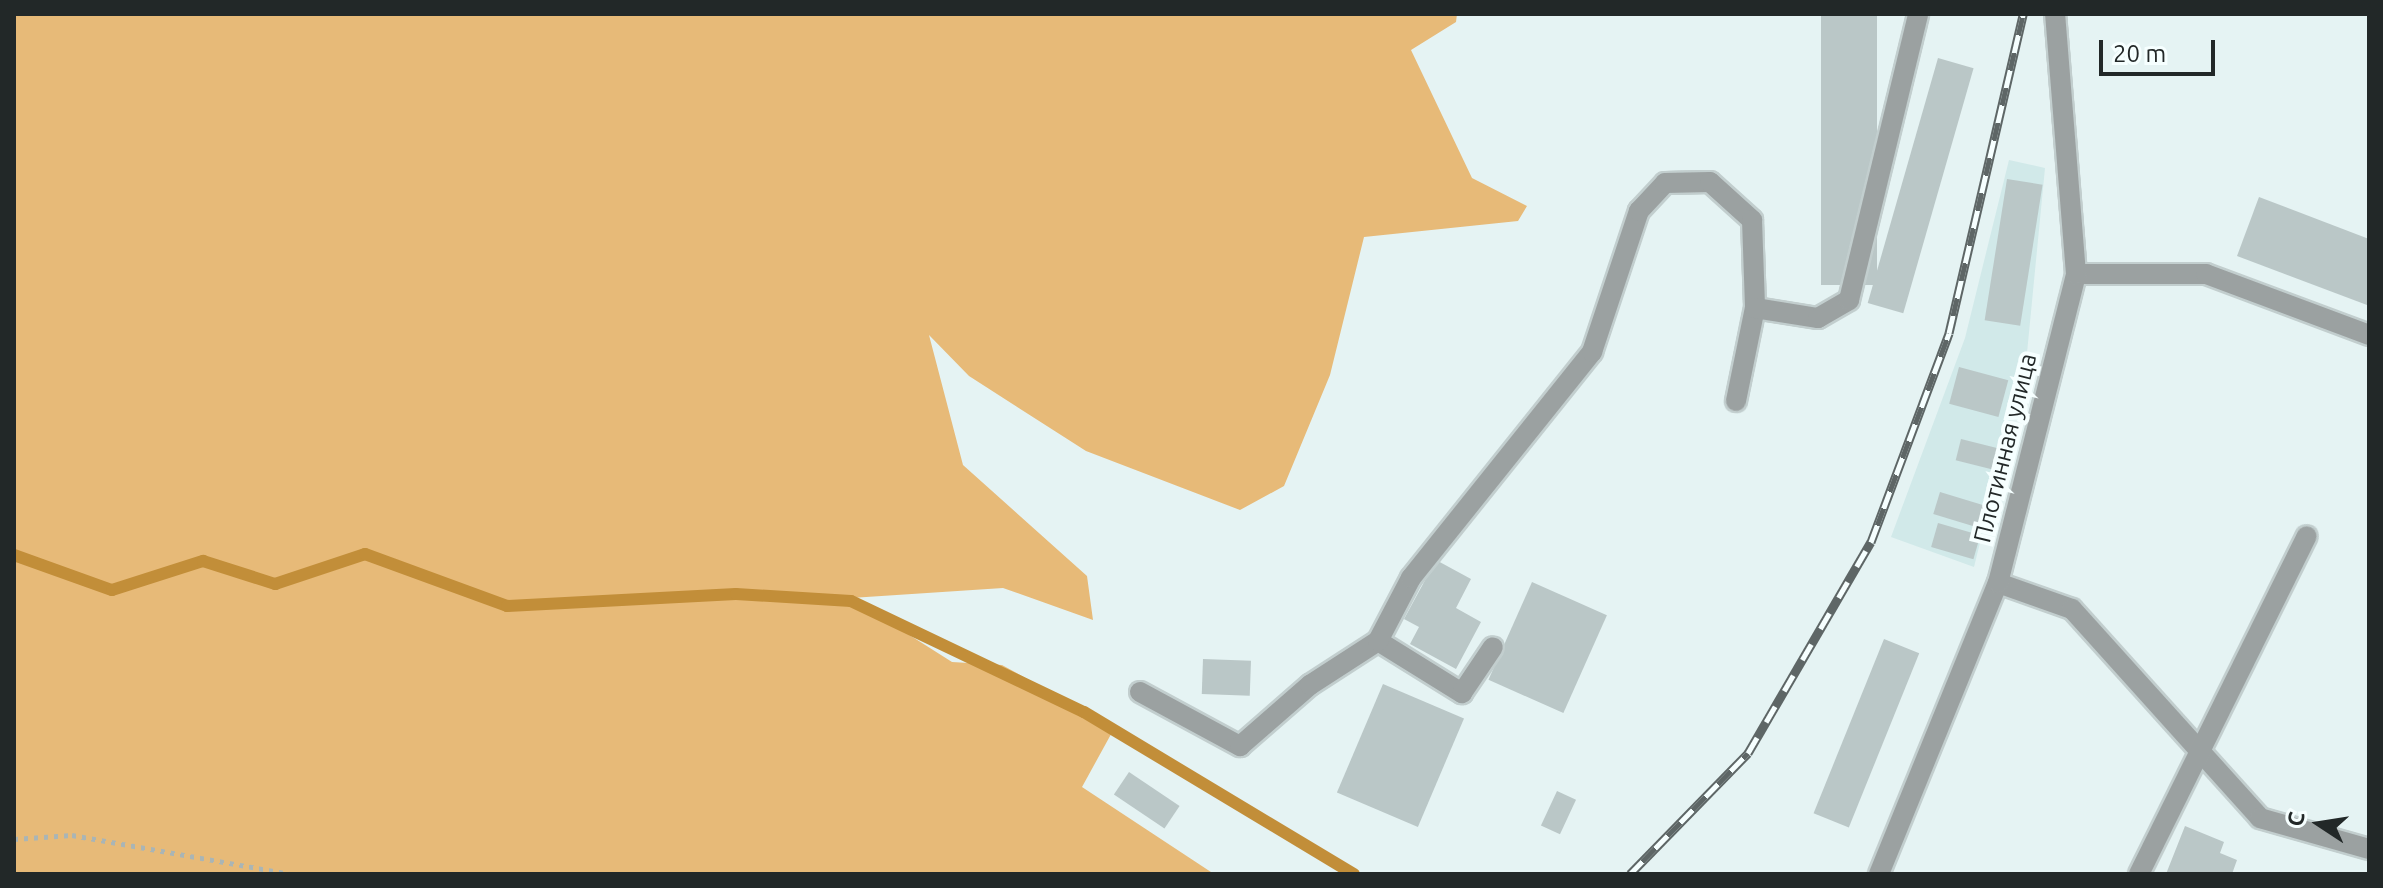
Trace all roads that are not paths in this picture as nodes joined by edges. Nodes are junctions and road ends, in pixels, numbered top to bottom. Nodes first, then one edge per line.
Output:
1 (1918, 14) edge
2 (2052, 18) edge
3 (2076, 274) junction
4 (1755, 308) junction
5 (2369, 335) edge
6 (1736, 401) dead end
7 (2307, 536) dead end
8 (1998, 583) junction
9 (1378, 641) junction
10 (1493, 647) dead end
11 (1140, 692) dead end
12 (2199, 750) junction
13 (2369, 849) edge
14 (1879, 874) edge
15 (2139, 874) edge

1 - 4 street
2 - 3 street, Плотинная улица
3 - 5 street
3 - 8 street, Плотинная улица
4 - 6 street
4 - 9 street
7 - 12 street
8 - 12 street
8 - 14 street, Плотинная улица
9 - 10 street
9 - 11 street
12 - 13 street
12 - 15 street

